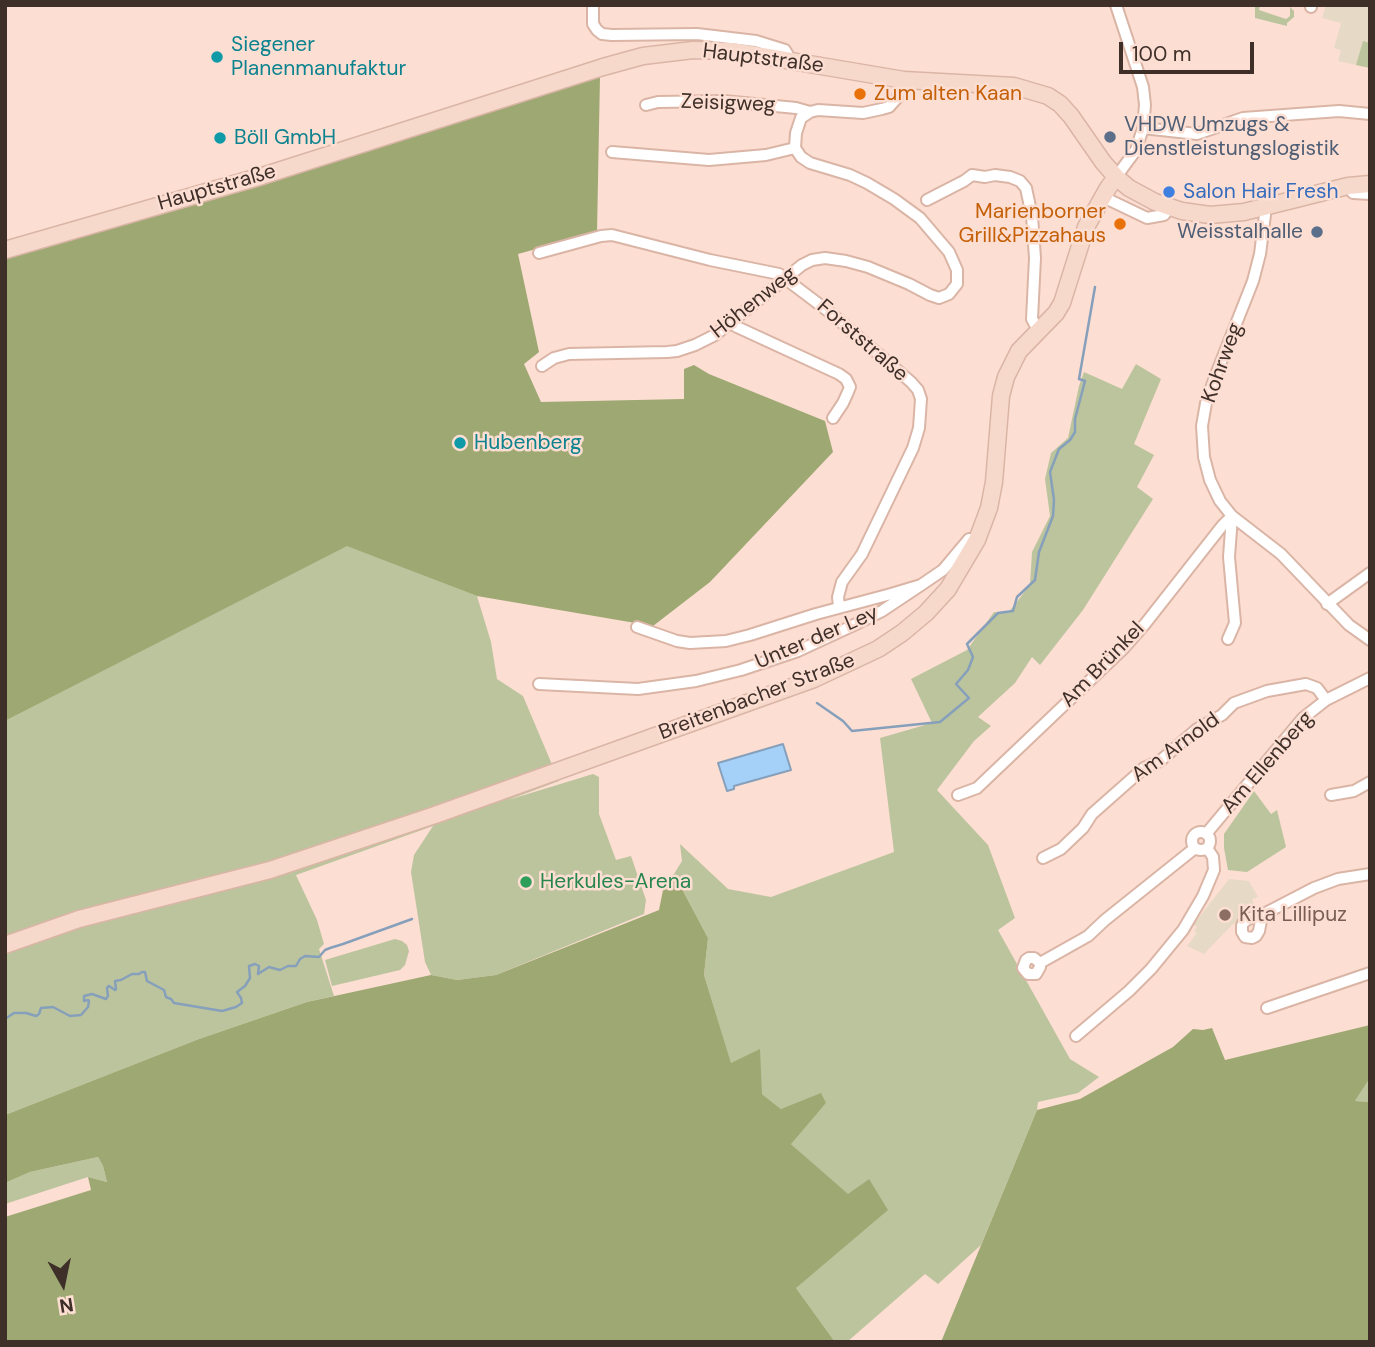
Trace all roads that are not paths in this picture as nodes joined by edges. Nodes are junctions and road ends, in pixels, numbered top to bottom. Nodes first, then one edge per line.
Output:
1 (593, 5) edge
2 (1116, 5) edge
3 (791, 60) junction
4 (904, 80) junction
5 (646, 106) dead end
6 (810, 112) junction
7 (1370, 114) edge
8 (1143, 128) junction
9 (795, 148) junction
10 (612, 152) dead end
11 (1116, 177) junction
12 (1370, 184) edge
13 (1348, 187) junction
14 (1370, 194) edge
15 (1103, 197) junction
16 (927, 200) dead end
17 (1266, 207) junction
18 (1169, 208) junction
19 (5, 250) edge
20 (539, 253) dead end
21 (786, 279) junction
22 (731, 323) junction
23 (1038, 330) junction
24 (542, 366) dead end
25 (833, 418) dead end
26 (1232, 516) junction
27 (977, 540) junction
28 (1370, 573) edge
29 (921, 584) junction
30 (1327, 604) junction
31 (839, 607) junction
32 (637, 627) dead end
33 (1228, 639) dead end
34 (1370, 640) edge
35 (1370, 677) edge
36 (539, 684) dead end
37 (1326, 700) junction
38 (1370, 782) edge
39 (958, 795) dead end
40 (1331, 795) dead end
41 (1201, 848) junction
42 (1043, 858) dead end
43 (1370, 874) edge
44 (1262, 915) dead end
45 (5, 945) edge
46 (1040, 963) dead end
47 (1370, 973) edge
48 (1267, 1008) dead end
49 (1076, 1036) dead end

1 - 3 street
2 - 8 street
3 - 4 street, Hauptstraße
3 - 19 street, Hauptstraße
4 - 6 street
4 - 11 street, Hauptstraße
5 - 6 street, Zeisigweg
6 - 9 street
7 - 8 street
8 - 11 street
9 - 10 street
9 - 21 street, Höhenweg
11 - 15 street, Breitenbacher Straße
11 - 18 street, Hauptstraße
12 - 13 street, Hauptstraße
13 - 14 street
13 - 17 street, Hauptstraße
15 - 18 street
15 - 23 street, Breitenbacher Straße
16 - 23 street
17 - 18 street, Hauptstraße
17 - 26 street, Kohrweg
20 - 21 street, Forststraße
21 - 22 street, Höhenweg
21 - 31 street, Forststraße
22 - 24 street, Höhenweg
22 - 25 street
23 - 27 street, Breitenbacher Straße
26 - 30 street, Kohrweg
26 - 33 street
26 - 39 street, Am Brünkel
27 - 29 street, Unter der Ley
27 - 45 street, Breitenbacher Straße
28 - 30 street
29 - 31 street
29 - 36 street, Unter der Ley
30 - 34 street, Kohrweg
31 - 32 street
35 - 37 street, Am Ellenberg
37 - 41 street, Am Ellenberg
37 - 42 street, Am Arnold
38 - 40 street
41 - 46 street
41 - 49 street, Am Ellenberg
43 - 44 street
47 - 48 street

